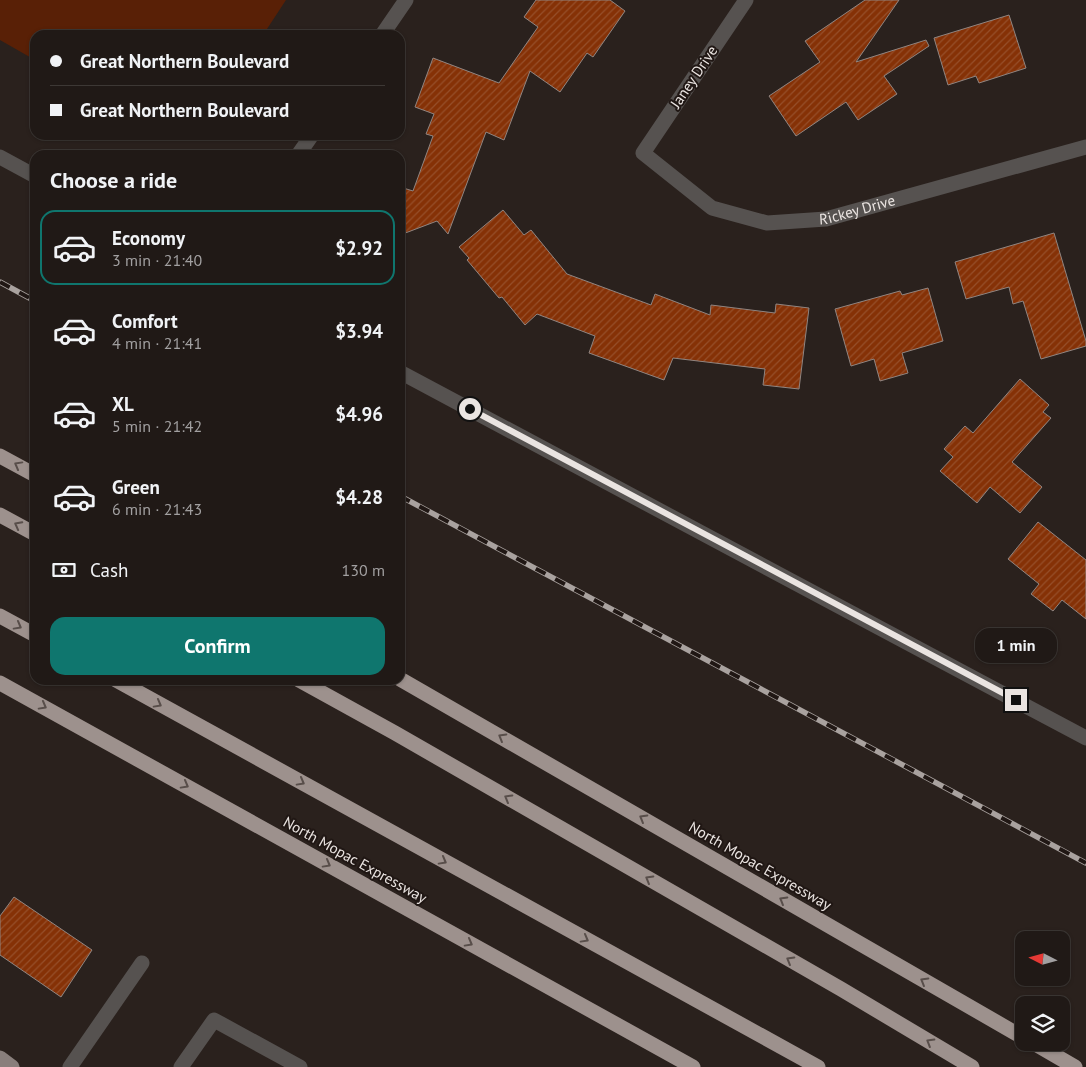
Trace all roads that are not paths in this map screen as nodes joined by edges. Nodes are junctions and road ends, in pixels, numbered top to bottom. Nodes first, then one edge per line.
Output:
1 (406, 0) edge
2 (746, 0) edge
3 (385, 30) edge
4 (1086, 146) edge
5 (643, 153) joint
6 (0, 157) edge
7 (30, 173) edge
8 (405, 375) edge
9 (0, 456) edge
10 (30, 472) edge
11 (0, 515) edge
12 (30, 531) edge
13 (0, 616) edge
14 (30, 632) edge
15 (405, 682) edge
16 (0, 683) edge
17 (125, 685) edge
18 (308, 685) edge
19 (1086, 738) edge
20 (142, 963) dead end
21 (1015, 1033) edge
22 (1040, 1051) edge
23 (1047, 1051) edge
24 (0, 1058) edge
25 (12, 1067) edge
26 (70, 1067) edge
27 (181, 1067) edge
28 (300, 1067) edge
29 (693, 1067) edge
30 (818, 1067) edge
31 (972, 1067) edge
32 (1062, 1067) edge
33 (1075, 1067) edge

1 - 3 street
2 - 5 street, Janey Drive
4 - 5 street, Rickey Drive
6 - 7 street
8 - 19 street
10 -> 9 highway
12 -> 11 highway
13 -> 14 highway
21 -> 15 highway, North Mopac Expressway
16 -> 29 highway, North Mopac Expressway
17 -> 30 highway
31 -> 18 highway
20 - 26 street
22 - 32 highway
23 - 33 highway
24 - 25 main road
27 - 28 street

